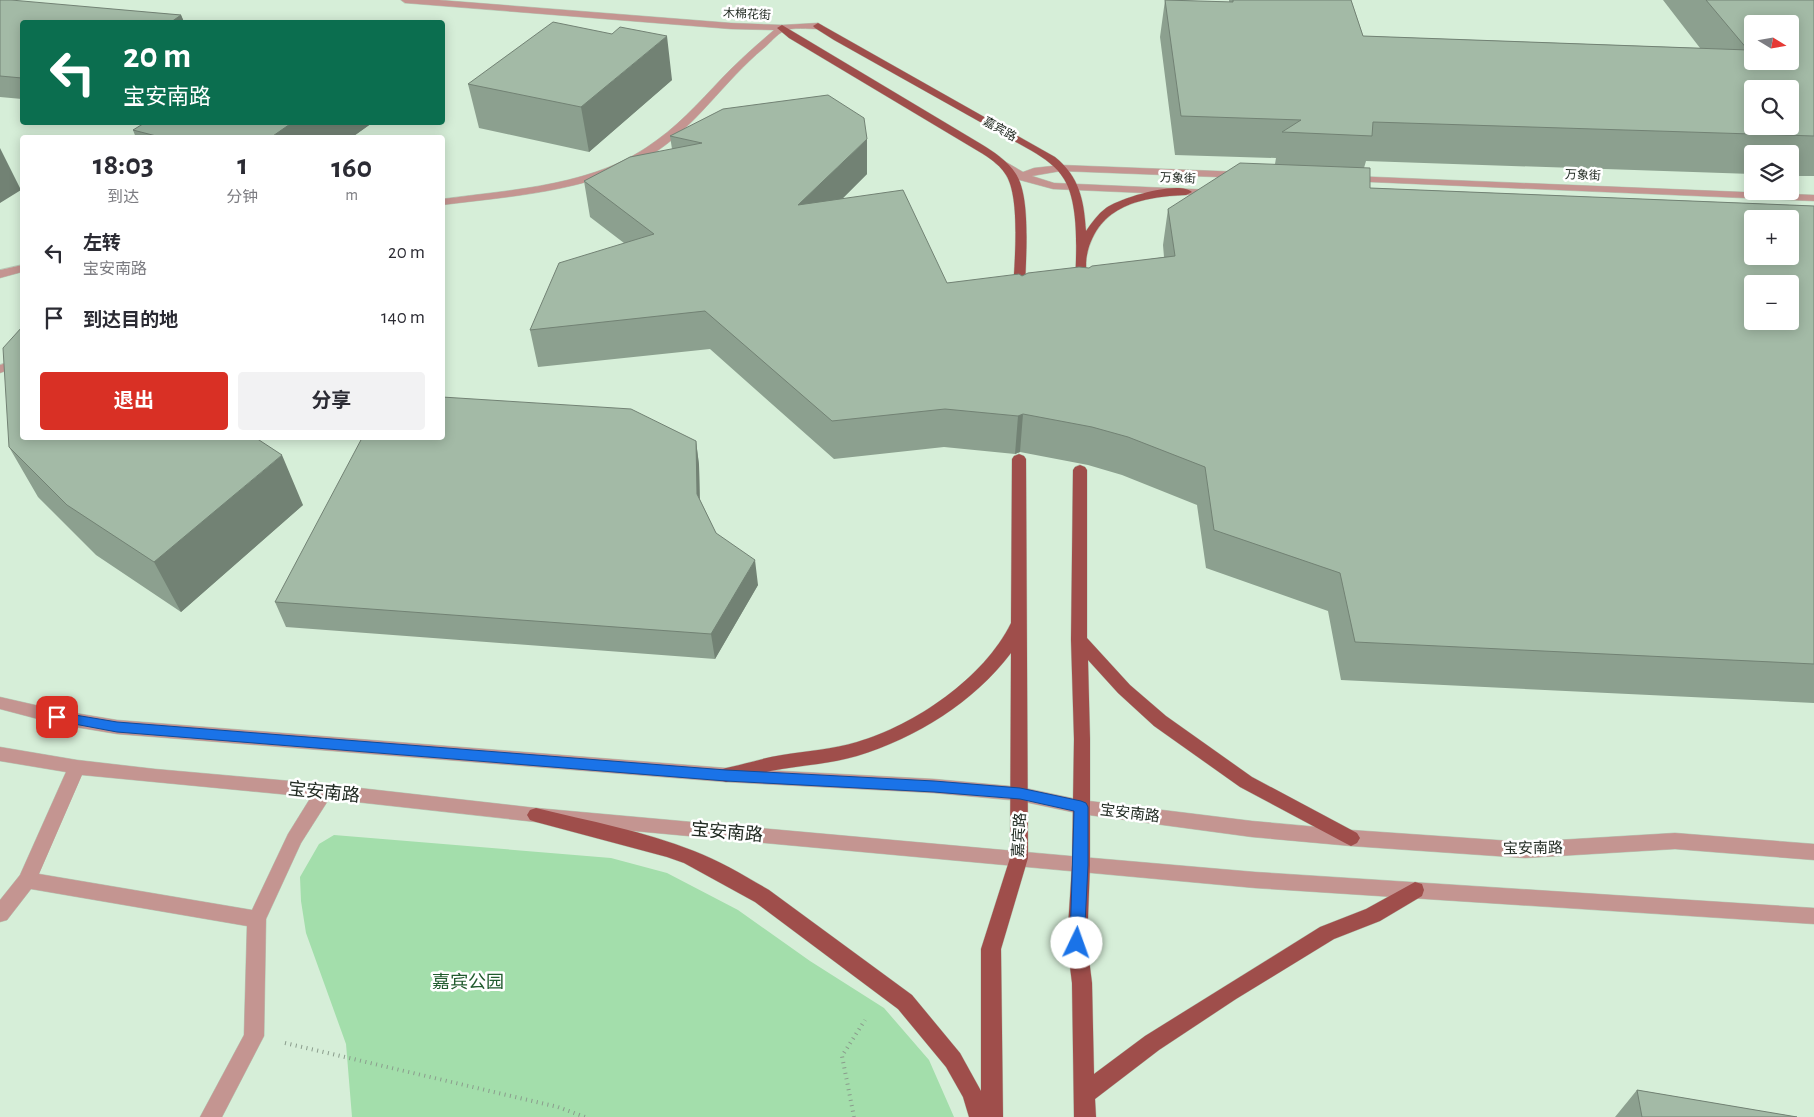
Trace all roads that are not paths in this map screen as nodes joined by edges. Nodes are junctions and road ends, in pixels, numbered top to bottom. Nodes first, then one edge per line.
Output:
1 (405, 0) edge
2 (818, 26) joint
3 (782, 28) junction
4 (999, 161) joint
5 (1062, 168) junction
6 (1252, 175) edge
7 (1018, 178) junction
8 (1341, 179) edge
9 (1074, 187) junction
10 (1186, 192) junction
11 (1226, 193) edge
12 (1814, 198) edge
13 (445, 202) edge
14 (20, 269) edge
15 (1082, 269) junction
16 (0, 274) edge
17 (1081, 300) edge
18 (1019, 307) edge
19 (20, 362) edge
20 (0, 369) edge
21 (1019, 459) edge
22 (1080, 470) edge
23 (1020, 618) junction
24 (1079, 640) junction
25 (0, 703) edge
26 (0, 754) edge
27 (77, 767) junction
28 (726, 775) junction
29 (324, 791) junction
30 (1020, 794) junction
31 (1081, 807) junction
32 (536, 815) junction
33 (1352, 838) junction
34 (1814, 852) edge
35 (1019, 858) junction
36 (1081, 865) junction
37 (28, 880) junction
38 (1415, 890) junction
39 (0, 914) edge
40 (1814, 916) edge
41 (257, 919) junction
42 (1084, 1094) junction
43 (211, 1117) edge
44 (980, 1117) edge
45 (992, 1117) edge
46 (1085, 1117) edge

1 - 3 street, 木棉花街
2 - 3 street, 木棉花街
2 - 5 main road, 嘉宾路
3 - 4 main road, 嘉宾路
3 - 13 street
4 - 7 street, 万象街
5 - 6 street, 万象街
5 - 7 street, 万象街
5 - 9 main road, 嘉宾路
7 - 9 street, 万象街
7 - 18 main road
8 - 12 street, 万象街
9 - 10 street, 万象街
9 - 15 main road, 嘉宾路
10 - 11 street, 万象街
10 - 15 main road
14 - 16 street
15 - 17 main road, 嘉宾路
19 - 20 street
21 - 23 main road, 嘉宾路
22 - 24 main road
23 - 28 main road
23 - 30 main road, 嘉宾路
24 - 31 main road
24 - 33 main road
25 - 28 street, 宝安南路
26 - 27 street, 宝安南路
27 - 29 street, 宝安南路
27 - 37 street
28 - 30 street, 宝安南路
29 - 32 street, 宝安南路
29 - 41 street
30 - 31 street, 宝安南路
30 - 35 main road, 嘉宾路
31 - 33 street, 宝安南路
31 - 36 main road
32 - 35 street, 宝安南路
32 - 44 main road
33 - 34 street, 宝安南路
35 - 36 street, 宝安南路
35 - 45 main road, 嘉宾路
36 - 38 street, 宝安南路
36 - 42 main road
37 - 39 street
37 - 41 street
38 - 40 street, 宝安南路
38 - 42 main road
41 - 43 street
42 - 46 main road

